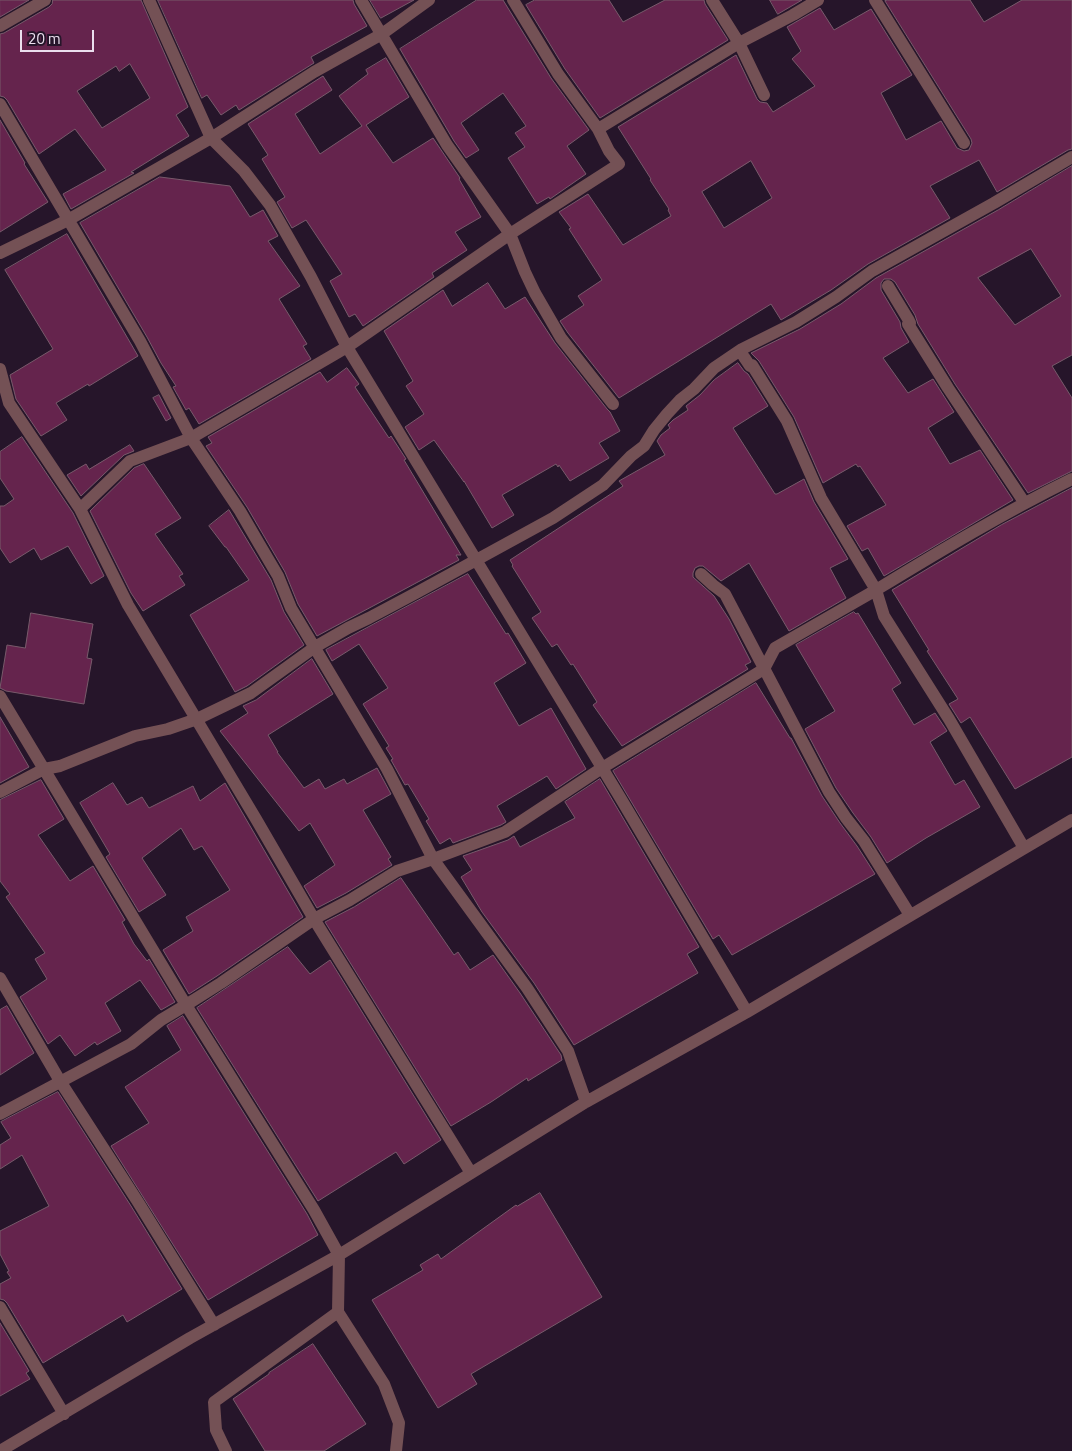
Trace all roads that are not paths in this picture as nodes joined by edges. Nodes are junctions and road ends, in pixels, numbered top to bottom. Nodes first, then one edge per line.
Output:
1 (45, 0) edge
2 (149, 0) edge
3 (361, 0) edge
4 (429, 0) edge
5 (513, 0) edge
6 (712, 0) edge
7 (818, 0) edge
8 (876, 0) edge
9 (0, 26) edge
10 (382, 34) junction
11 (739, 43) junction
12 (764, 95) dead end
13 (0, 104) edge
14 (598, 129) junction
15 (211, 138) junction
16 (964, 143) dead end
17 (1072, 157) edge
18 (68, 220) junction
19 (510, 234) junction
20 (0, 253) edge
21 (888, 286) dead end
22 (347, 347) junction
23 (744, 357) dead end
24 (0, 370) edge
25 (613, 404) dead end
26 (191, 438) junction
27 (1072, 478) edge
28 (1024, 502) junction
29 (80, 509) junction
30 (476, 561) junction
31 (701, 574) dead end
32 (876, 590) junction
33 (315, 647) junction
34 (764, 669) junction
35 (0, 696) edge
36 (197, 719) junction
37 (602, 768) junction
38 (44, 769) junction
39 (0, 792) edge
40 (1072, 820) edge
41 (1024, 848) junction
42 (433, 860) junction
43 (910, 915) junction
44 (314, 919) junction
45 (0, 978) edge
46 (186, 1005) junction
47 (746, 1012) junction
48 (60, 1081) junction
49 (586, 1102) junction
50 (0, 1114) edge
51 (471, 1173) junction
52 (339, 1256) junction
53 (0, 1307) edge
54 (338, 1312) junction
55 (214, 1325) junction
56 (64, 1414) junction
57 (0, 1451) edge
58 (226, 1451) edge
59 (396, 1451) edge

1 - 9 street
2 - 15 street
3 - 10 street
4 - 10 street
5 - 14 street
6 - 11 street
7 - 11 street
8 - 16 street
10 - 15 street
10 - 19 street
11 - 12 street
11 - 14 street
13 - 18 street
14 - 19 street
15 - 18 street
15 - 22 street
17 - 30 street
18 - 20 street
18 - 26 street
19 - 22 street
19 - 25 street
21 - 28 street
22 - 26 street
22 - 30 street
23 - 32 street
24 - 29 street
26 - 29 street
26 - 33 street
27 - 28 street
28 - 32 street
29 - 36 street
30 - 33 street
30 - 37 street
31 - 34 street
32 - 34 street
32 - 41 street
33 - 36 street
33 - 42 street
34 - 37 street
34 - 43 street
35 - 38 street
36 - 38 street
36 - 44 street
37 - 42 street
37 - 47 street
38 - 39 street
38 - 46 street
40 - 41 street
41 - 43 street
42 - 44 street
42 - 49 street
43 - 47 street
44 - 46 street
44 - 51 street
45 - 48 street
46 - 48 street
46 - 52 street
47 - 49 street
48 - 50 street
48 - 55 street
49 - 51 street
51 - 52 street
52 - 54 street
52 - 55 street
53 - 56 street
54 - 58 street
54 - 59 street
55 - 56 street
56 - 57 street

